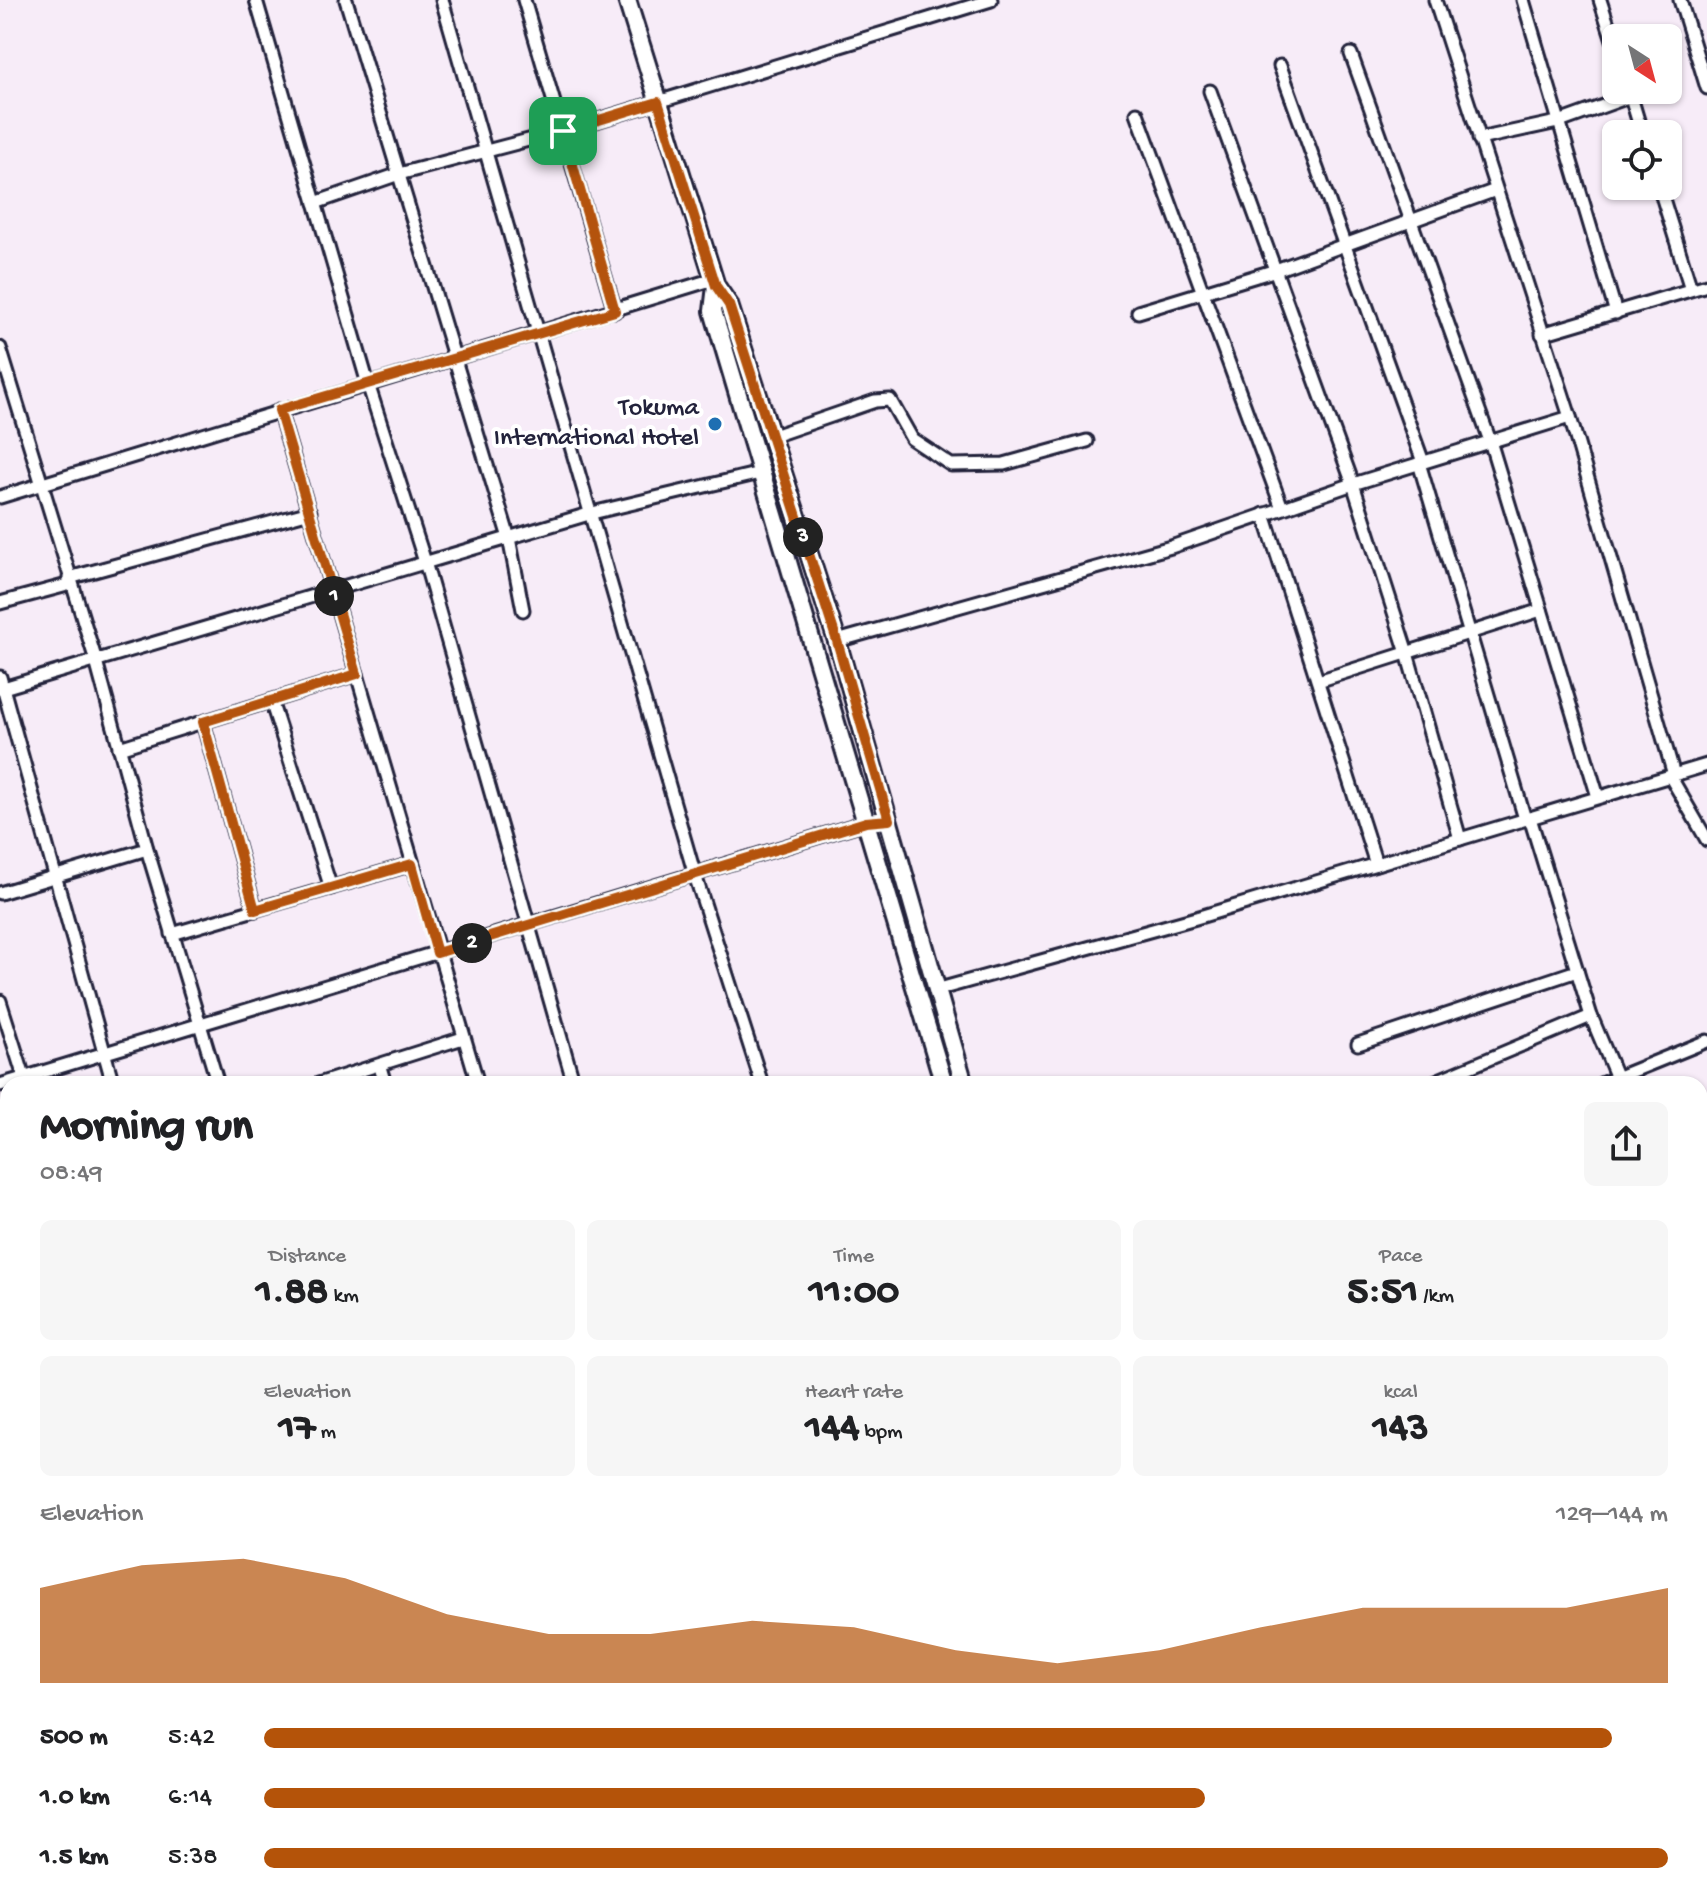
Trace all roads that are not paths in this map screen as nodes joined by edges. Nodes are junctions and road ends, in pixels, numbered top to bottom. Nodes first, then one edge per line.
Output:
1 (256, 0) edge
2 (346, 0) edge
3 (442, 0) edge
4 (524, 0) edge
5 (627, 0) edge
6 (991, 0) edge
7 (1435, 0) edge
8 (1523, 0) edge
9 (1600, 0) edge
10 (1680, 0) edge
11 (1608, 24) edge
12 (1351, 54) dead end
13 (1280, 66) dead end
14 (1707, 88) edge
15 (1210, 91) dead end
16 (658, 102) junction
17 (1603, 104) edge
18 (1137, 113) dead end
19 (1562, 121) junction
20 (563, 131) junction
21 (1479, 139) junction
22 (487, 152) junction
23 (399, 174) junction
24 (1496, 190) junction
25 (1663, 200) edge
26 (315, 203) junction
27 (1412, 221) junction
28 (1344, 246) junction
29 (1273, 271) junction
30 (715, 283) junction
31 (1706, 288) edge
32 (1691, 289) junction
33 (1203, 292) junction
34 (615, 311) junction
35 (1138, 312) dead end
36 (1616, 313) junction
37 (540, 332) junction
38 (1542, 334) junction
39 (0, 348) edge
40 (454, 358) junction
41 (368, 384) junction
42 (279, 410) junction
43 (1570, 417) junction
44 (770, 437) junction
45 (1087, 441) dead end
46 (1490, 441) junction
47 (1421, 463) junction
48 (760, 473) junction
49 (41, 483) junction
50 (1353, 484) junction
51 (0, 497) edge
52 (1282, 508) junction
53 (310, 512) junction
54 (592, 513) junction
55 (1264, 514) junction
56 (509, 538) junction
57 (425, 562) junction
58 (70, 581) junction
59 (333, 590) junction
60 (0, 603) edge
61 (523, 610) dead end
62 (1541, 610) junction
63 (1470, 630) junction
64 (837, 641) junction
65 (1407, 653) junction
66 (96, 661) junction
67 (357, 674) junction
68 (1318, 681) junction
69 (1, 685) edge
70 (271, 701) junction
71 (203, 722) junction
72 (119, 748) junction
73 (1707, 765) edge
74 (1672, 775) junction
75 (1598, 797) junction
76 (1528, 819) junction
77 (889, 820) junction
78 (866, 822) junction
79 (1460, 839) junction
80 (1707, 840) edge
81 (147, 849) junction
82 (412, 864) junction
83 (1376, 864) junction
84 (694, 872) junction
85 (58, 878) junction
86 (331, 888) junction
87 (0, 893) edge
88 (255, 910) junction
89 (528, 926) junction
90 (172, 934) junction
91 (437, 953) junction
92 (1577, 971) junction
93 (936, 990) junction
94 (0, 1001) edge
95 (1591, 1016) junction
96 (199, 1024) junction
97 (463, 1038) junction
98 (1707, 1041) edge
99 (1358, 1044) dead end
100 (104, 1051) junction
101 (380, 1067) junction
102 (24, 1076) edge
103 (27, 1076) edge
104 (111, 1076) edge
105 (215, 1076) edge
106 (347, 1076) edge
107 (383, 1076) edge
108 (475, 1076) edge
109 (572, 1076) edge
110 (759, 1076) edge
111 (942, 1076) edge
112 (962, 1076) edge
113 (1448, 1076) edge
114 (1616, 1076) edge
115 (1622, 1076) edge

1 - 26 street
2 - 23 street
3 - 22 street
4 - 20 street
5 - 16 main road
6 - 16 street
7 - 21 street
8 - 19 street
9 - 11 street
10 - 14 street
12 - 27 street
13 - 28 street
15 - 29 street
16 - 20 street
16 - 30 main road
17 - 19 street
18 - 33 street
19 - 21 street
19 - 36 street
20 - 22 street
20 - 34 street
21 - 24 street
22 - 23 street
22 - 37 street
23 - 26 street
23 - 40 street
24 - 27 street
24 - 38 street
25 - 32 street
26 - 41 street
27 - 28 street
27 - 46 street
28 - 29 street
28 - 47 street
29 - 33 street
29 - 50 street
30 - 34 street
30 - 44 main road
30 - 48 main road
31 - 32 street
32 - 36 street
33 - 35 street
33 - 52 street
34 - 37 street
36 - 38 street
37 - 40 street
37 - 54 street
38 - 43 street
39 - 49 street
40 - 41 street
40 - 56 street
41 - 42 street
41 - 57 street
42 - 49 street
42 - 53 street
43 - 46 street
43 - 74 street
44 - 45 street
44 - 64 main road
46 - 47 street
46 - 62 street
47 - 50 street
47 - 63 street
48 - 54 street
48 - 78 main road
49 - 51 street
49 - 58 street
50 - 52 street
50 - 65 street
52 - 55 street
53 - 58 street
53 - 59 street
54 - 56 street
54 - 84 street
55 - 64 street
55 - 68 street
56 - 57 street
56 - 61 street
57 - 59 street
57 - 89 street
58 - 60 street
58 - 66 street
59 - 66 street
59 - 67 street
62 - 63 street
62 - 75 street
63 - 65 street
63 - 76 street
64 - 77 main road
65 - 68 street
65 - 79 street
66 - 69 street
66 - 72 street
67 - 70 street
67 - 82 street
68 - 83 street
69 - 85 street
70 - 71 street
70 - 86 street
71 - 72 street
71 - 88 street
72 - 81 street
73 - 74 street
74 - 75 street
74 - 80 street
75 - 76 street
76 - 79 street
76 - 92 street
77 - 78 street
77 - 93 main road
78 - 84 street
78 - 111 main road
79 - 83 street
81 - 85 street
81 - 90 street
82 - 86 street
82 - 91 street
83 - 93 street
84 - 89 street
84 - 110 street
85 - 87 street
85 - 100 street
86 - 88 street
88 - 90 street
89 - 91 street
89 - 109 street
90 - 96 street
91 - 96 street
91 - 97 street
92 - 95 street
92 - 99 street
93 - 112 main road
94 - 102 street
95 - 113 street
95 - 114 street
96 - 100 street
96 - 105 street
97 - 101 street
97 - 108 street
98 - 115 street
100 - 103 street
100 - 104 street
101 - 106 street
101 - 107 street

